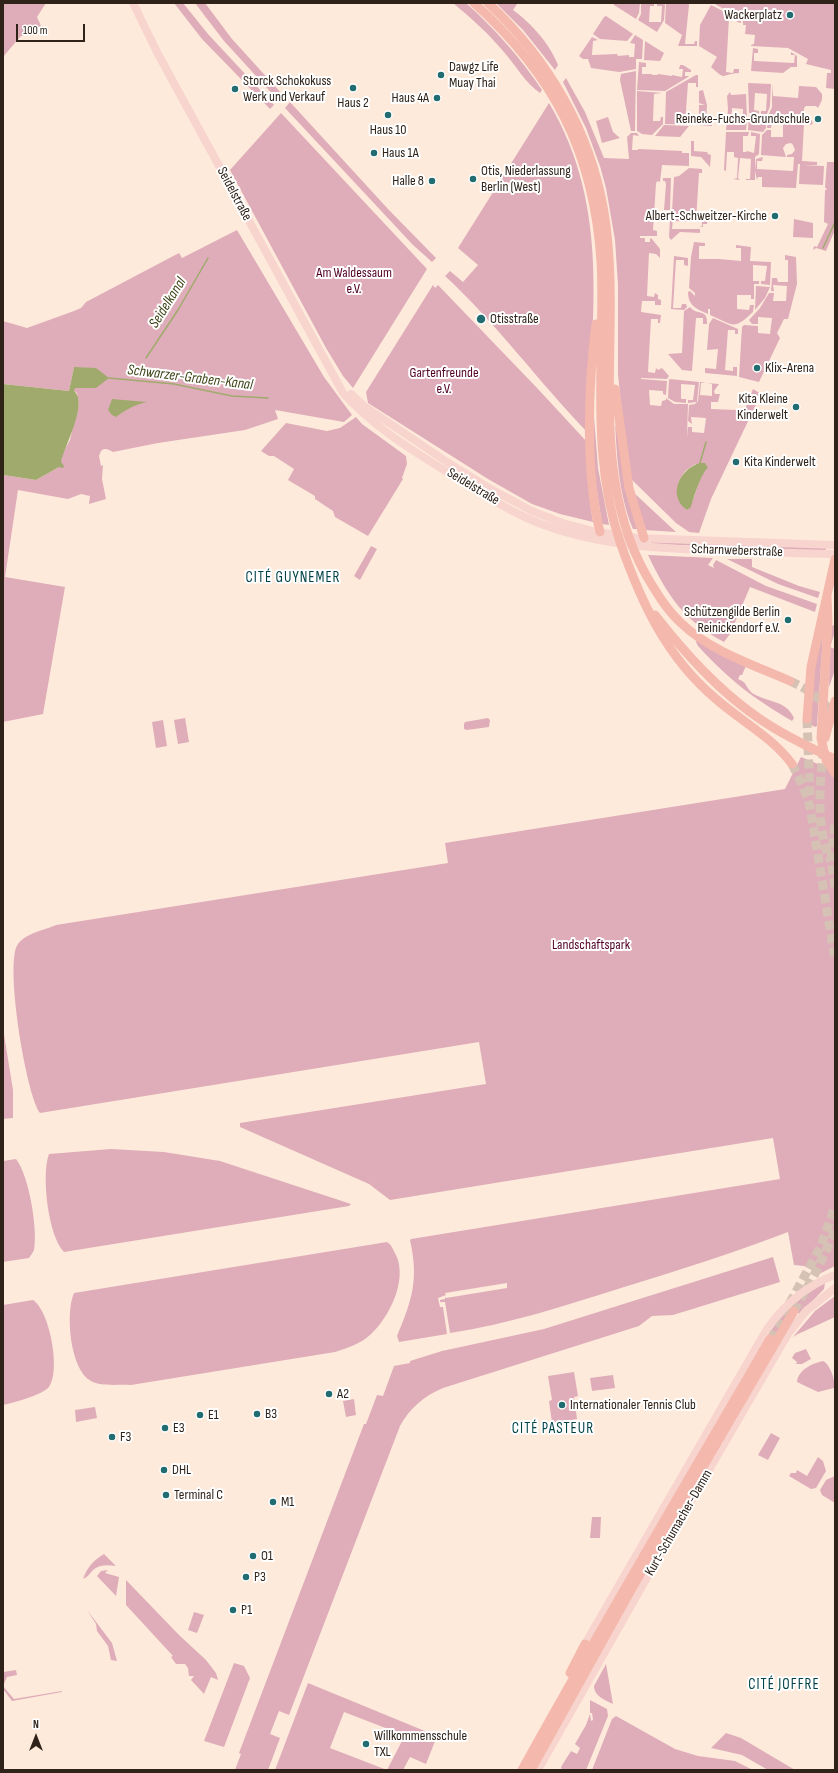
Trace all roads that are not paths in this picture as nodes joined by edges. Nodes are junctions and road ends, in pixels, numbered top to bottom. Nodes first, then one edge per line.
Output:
1 (474, 3) edge
2 (488, 3) edge
3 (134, 5) edge
4 (546, 76) junction
5 (602, 283) junction
6 (610, 358) junction
7 (601, 537) junction
8 (641, 542) junction
9 (835, 545) edge
10 (835, 554) edge
11 (835, 559) edge
12 (827, 596) junction
13 (643, 600) junction
14 (663, 603) junction
15 (668, 613) dead end
16 (790, 681) tunnel mouth
17 (835, 701) edge
18 (806, 718) tunnel mouth
19 (825, 738) dead end
20 (835, 759) edge
21 (792, 764) tunnel mouth
22 (835, 773) edge
23 (835, 1275) edge
24 (835, 1288) edge
25 (794, 1311) tunnel mouth
26 (770, 1339) tunnel mouth
27 (585, 1644) joint
28 (571, 1681) junction
29 (522, 1770) edge
30 (532, 1770) edge
31 (538, 1770) edge

1 - 4 highway
2 - 4 highway
3 - 7 main road, Seidelstraße
4 - 5 highway
4 - 6 highway
5 - 7 highway
5 - 13 highway
6 - 8 highway
6 - 14 highway
7 - 8 main road, Seidelstraße
8 - 9 main road, Scharnweberstraße
8 - 10 main road, Scharnweberstraße
11 - 12 highway
12 - 18 highway
12 - 22 highway
13 - 20 highway
13 - 21 highway
14 - 15 highway
14 - 16 highway
17 - 19 highway
23 - 27 main road, Kurt-Schumacher-Damm
24 - 31 main road, Kurt-Schumacher-Damm
25 - 30 highway
26 - 28 highway
27 - 28 highway
28 - 29 highway

